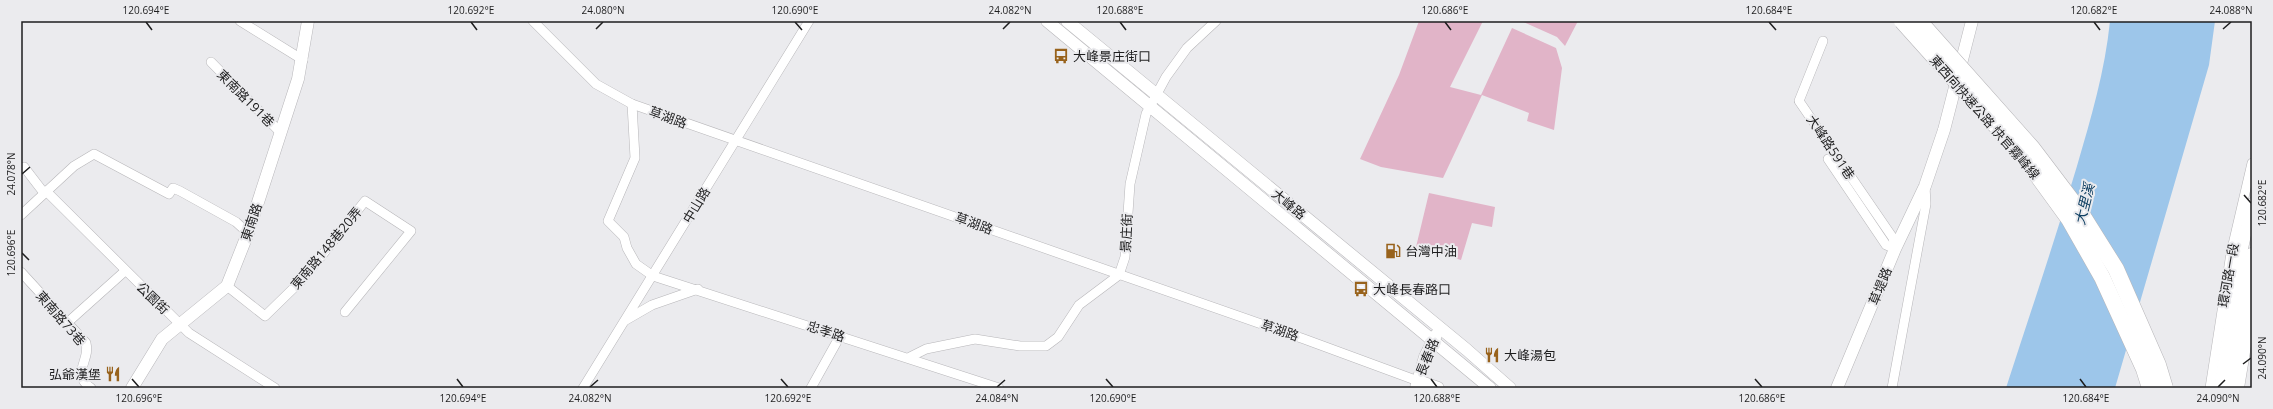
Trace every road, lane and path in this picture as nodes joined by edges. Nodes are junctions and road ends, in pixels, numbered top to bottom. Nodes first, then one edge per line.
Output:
1 (240, 21) edge
2 (308, 21) edge
3 (533, 21) edge
4 (810, 21) edge
5 (1047, 21) edge
6 (1067, 21) edge
7 (1216, 21) edge
8 (1900, 21) edge
9 (1920, 21) edge
10 (1972, 21) edge
11 (1823, 41) dead end
12 (303, 60) junction
13 (211, 62) dead end
14 (1960, 64) junction
15 (1955, 85) junction
16 (1157, 95) junction
17 (632, 104) junction
18 (1149, 106) junction
19 (281, 133) junction
20 (735, 141) junction
21 (1828, 159) dead end
22 (2252, 163) edge
23 (24, 167) dead end
24 (1925, 186) junction
25 (45, 192) junction
26 (2252, 204) edge
27 (21, 214) edge
28 (248, 233) junction
29 (1895, 249) junction
30 (2252, 256) edge
31 (125, 271) junction
32 (21, 272) edge
33 (1119, 275) junction
34 (653, 276) junction
35 (227, 286) junction
36 (698, 289) junction
37 (2252, 303) edge
38 (346, 312) dead end
39 (623, 322) junction
40 (67, 323) junction
41 (179, 324) junction
42 (1440, 328) junction
43 (840, 336) junction
44 (1432, 340) junction
45 (910, 357) junction
46 (1490, 371) junction
47 (1417, 384) edge
48 (1482, 386) edge
49 (91, 388) edge
50 (132, 388) edge
51 (275, 388) edge
52 (583, 388) edge
53 (811, 388) edge
54 (999, 388) edge
55 (1438, 388) edge
56 (1510, 388) edge
57 (1837, 388) edge
58 (1892, 388) edge
59 (2150, 388) edge
60 (2165, 388) edge
61 (2210, 388) edge
62 (2220, 388) edge
63 (2229, 388) edge
64 (2238, 388) edge

1 - 12 street
2 - 12 street, 東南路
3 - 17 street, 草湖路
4 - 20 street, 中山路
5 - 18 street, 大峰路
6 - 16 street, 大峰路
7 - 16 street, 景庄街
8 - 15 street
8 - 59 highway, 東西向快速公路 快官霧峰線, bridge
9 - 14 street
9 - 60 highway, 東西向快速公路 快官霧峰線, bridge
10 - 14 street, 草堤路
11 - 29 street, 大峰路591巷
12 - 19 street, 東南路
13 - 19 street, 東南路191巷
14 - 15 street, 草堤路
15 - 24 street, 草堤路
16 - 18 street, 景庄街
16 - 42 street, 大峰路
17 - 20 street, 草湖路
17 - 34 street, 忠孝路
18 - 33 street, 景庄街
18 - 44 street, 大峰路
19 - 28 street, 東南路
20 - 33 street, 草湖路
20 - 34 street, 中山路
21 - 29 street
22 - 61 street, 環河路一段
23 - 25 street, 公園街
24 - 29 street, 草堤路
24 - 58 street, 草堤路
25 - 27 street
25 - 28 street
25 - 31 street, 公園街
26 - 62 street, 環河路一段
28 - 35 street, 東南路
29 - 57 street, 草堤路
30 - 63 highway
31 - 40 street
31 - 41 street, 公園街
32 - 40 street, 東南路73巷
33 - 45 street
33 - 47 street, 草湖路
34 - 36 street, 忠孝路
34 - 39 street, 中山路
35 - 38 street, 東南路148巷20弄
35 - 41 street
36 - 39 street
36 - 43 street, 忠孝路
37 - 64 street
39 - 52 street, 中山路
40 - 49 street, 東南路73巷
41 - 50 street
41 - 51 street, 公園街
42 - 44 street, 長春路
42 - 46 street, 大峰路
43 - 45 street, 忠孝路
43 - 53 street
44 - 47 street, 長春路
44 - 48 street, 大峰路
45 - 54 street, 忠孝路
46 - 48 street
46 - 56 street, 大峰路
47 - 55 street, 草湖路

